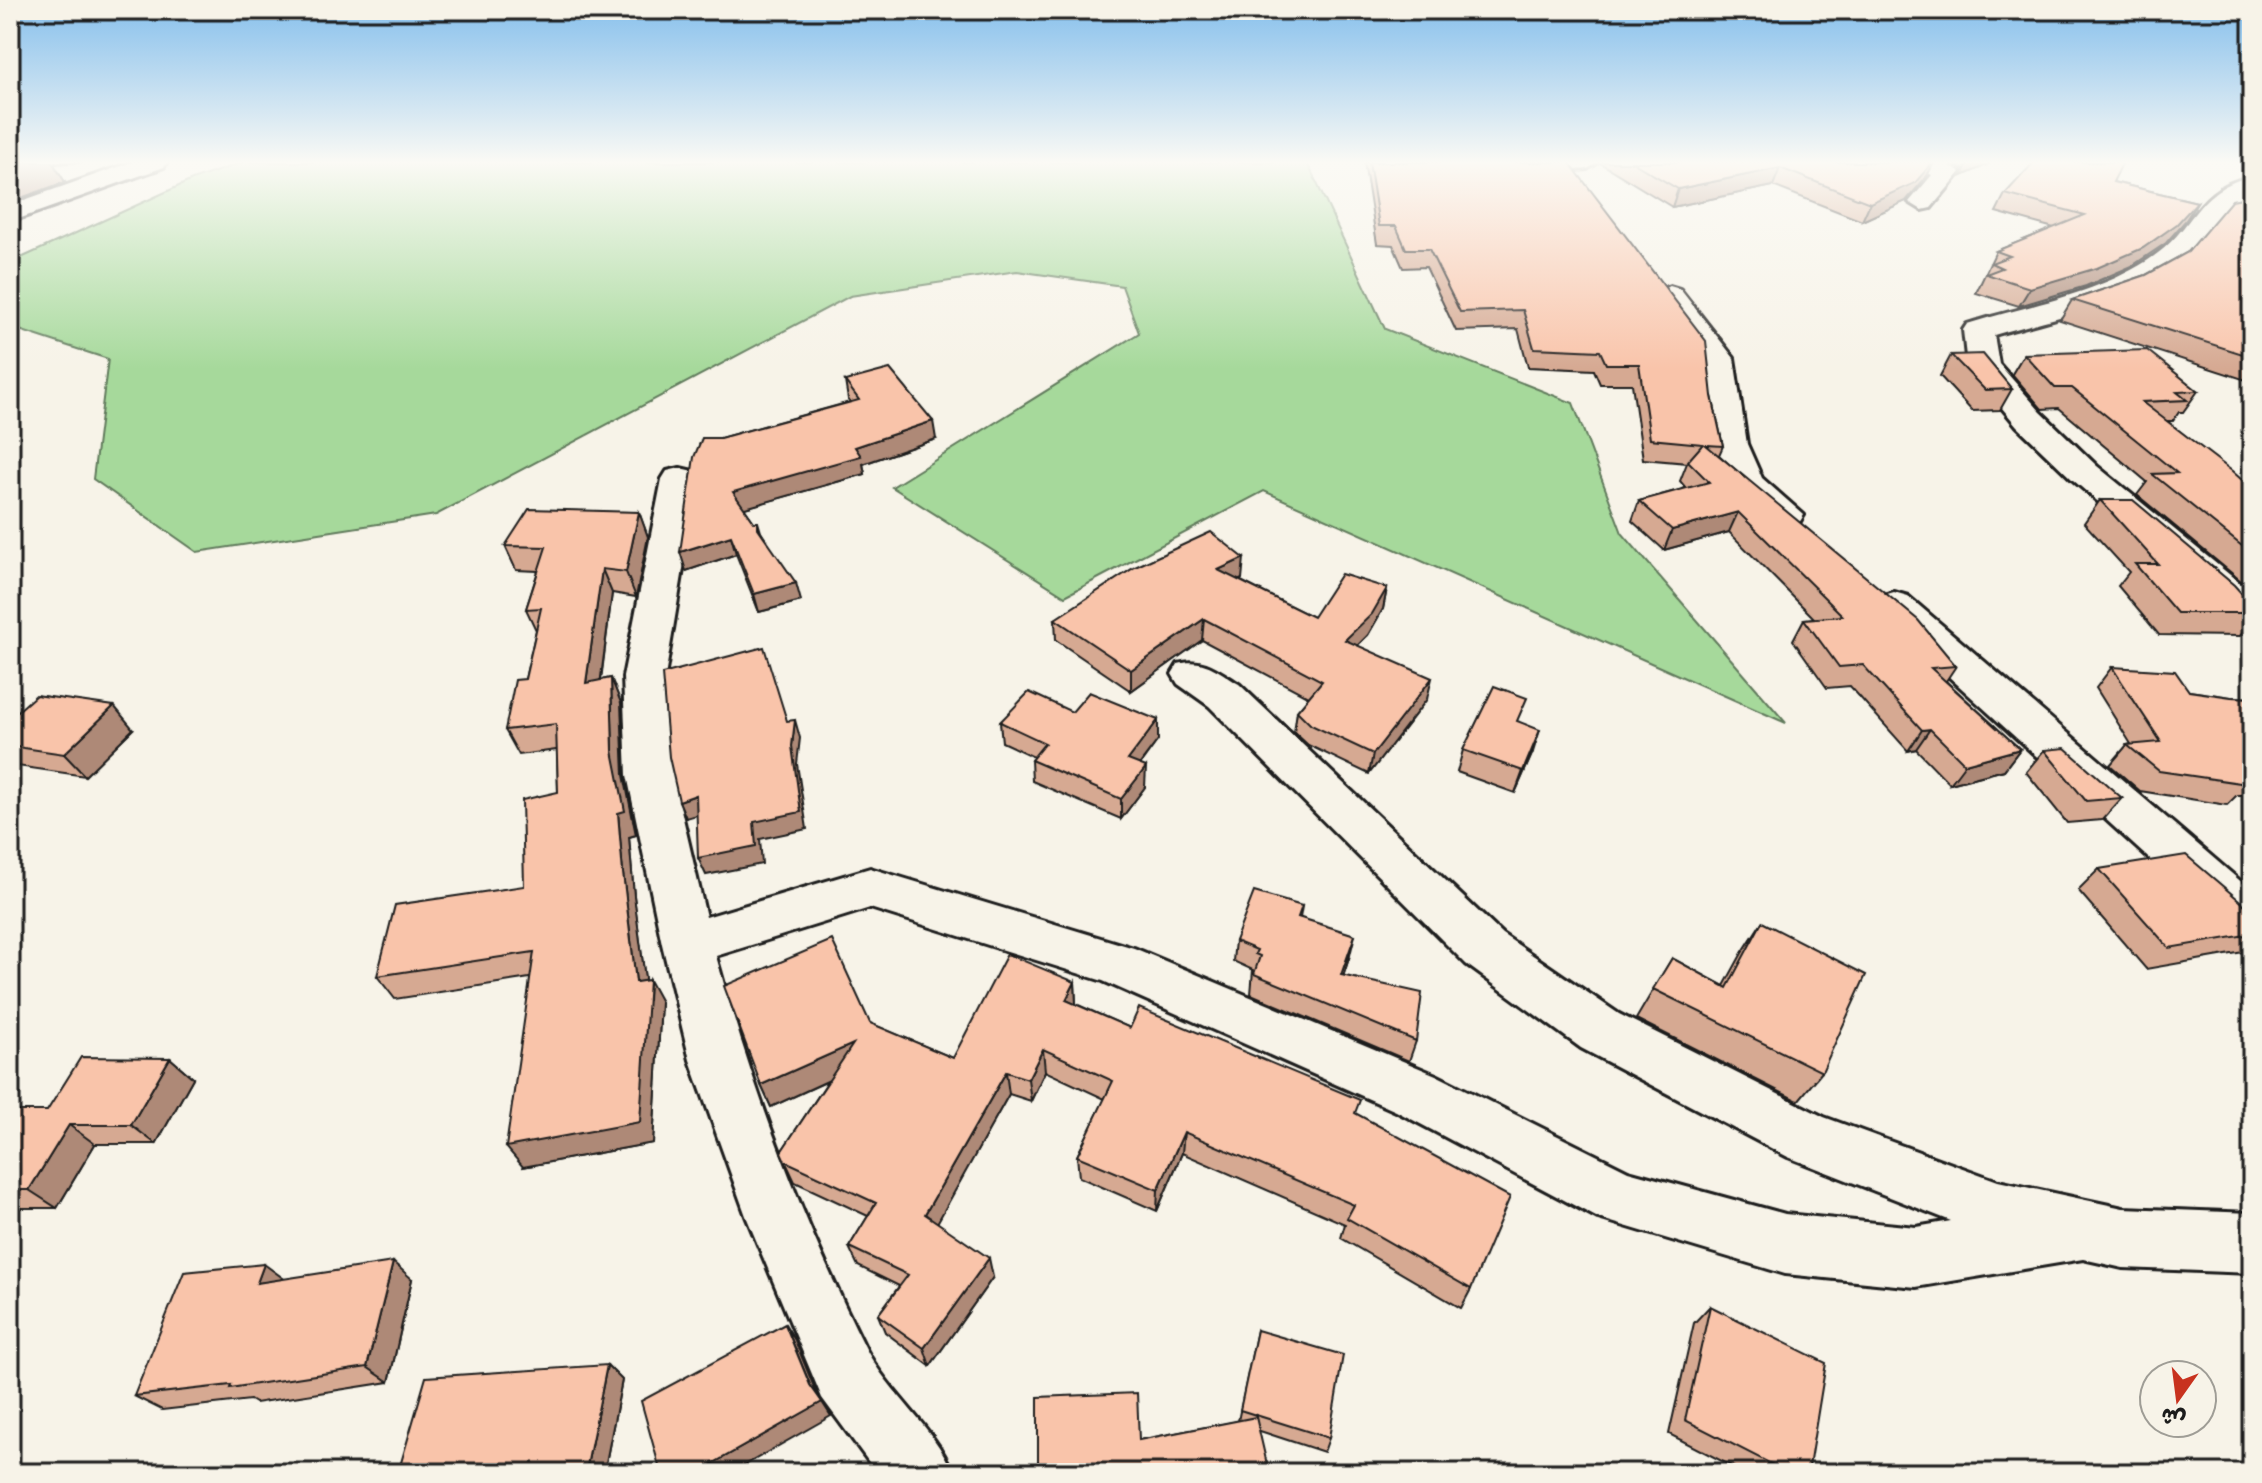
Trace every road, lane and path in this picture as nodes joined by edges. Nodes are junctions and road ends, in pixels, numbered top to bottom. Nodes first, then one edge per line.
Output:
1 (2195, 231) edge
2 (1653, 273) edge
3 (680, 479) dead end
4 (1814, 537) edge
5 (1872, 586) edge
6 (2252, 614) edge
7 (1193, 674) dead end
8 (2252, 921) edge
9 (687, 944) junction
10 (2084, 1229) junction
11 (2252, 1243) edge
12 (919, 1473) edge

1 - 6 street
2 - 4 street
3 - 9 street
5 - 8 street
7 - 10 street
9 - 10 street
9 - 12 street
10 - 11 street

